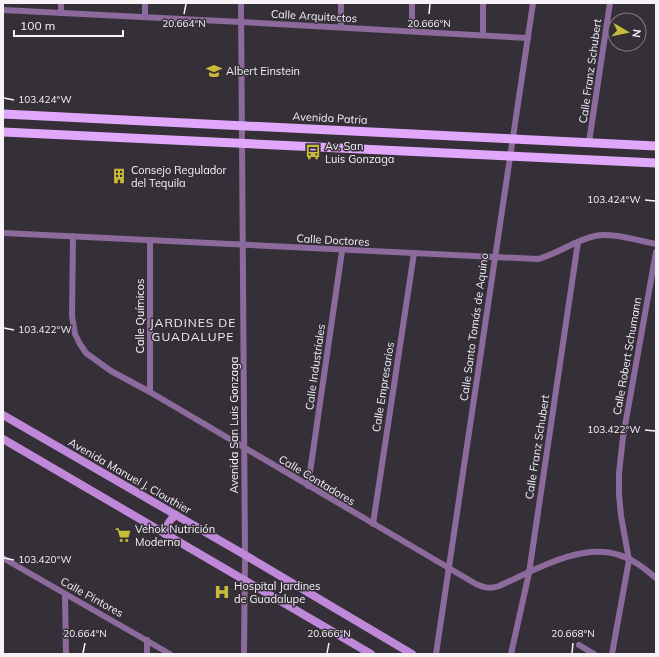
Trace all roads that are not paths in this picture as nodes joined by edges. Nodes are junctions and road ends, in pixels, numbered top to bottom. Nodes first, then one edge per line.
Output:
1 (61, 3) edge
2 (145, 3) edge
3 (241, 3) edge
4 (341, 3) edge
5 (412, 3) edge
6 (483, 3) edge
7 (533, 3) edge
8 (610, 3) edge
9 (3, 10) edge
10 (61, 13) junction
11 (145, 17) junction
12 (241, 22) junction
13 (341, 27) junction
14 (412, 31) junction
15 (483, 35) junction
16 (528, 38) junction
17 (3, 114) edge
18 (242, 126) junction
19 (3, 132) edge
20 (513, 139) junction
21 (589, 142) junction
22 (242, 143) junction
23 (656, 146) edge
24 (510, 156) junction
25 (656, 163) edge
26 (3, 233) edge
27 (73, 236) junction
28 (150, 241) junction
29 (578, 242) junction
30 (656, 244) edge
31 (243, 245) junction
32 (342, 250) junction
33 (656, 252) edge
34 (414, 253) junction
35 (495, 257) junction
36 (150, 392) junction
37 (3, 415) edge
38 (3, 439) edge
39 (244, 448) junction
40 (308, 486) junction
41 (176, 516) junction
42 (373, 524) junction
43 (165, 534) junction
44 (245, 555) junction
45 (3, 558) edge
46 (629, 560) junction
47 (449, 568) junction
48 (528, 573) junction
49 (656, 578) edge
50 (245, 580) junction
51 (65, 594) junction
52 (147, 640) junction
53 (579, 645) dead end
54 (66, 654) edge
55 (147, 654) edge
56 (170, 654) edge
57 (244, 654) edge
58 (371, 654) edge
59 (412, 654) edge
60 (436, 654) edge
61 (511, 654) edge
62 (594, 654) edge
63 (612, 654) edge

1 - 10 street
2 - 11 street
3 - 12 street, Avenida San Luis Gonzaga
4 - 13 street
5 - 14 street
6 - 15 street
7 - 16 street, Calle Santo Tomás de Aquino
8 - 21 street, Calle Franz Schubert
9 - 10 street, Calle Arquitectos
10 - 11 street, Calle Arquitectos
11 - 12 street, Calle Arquitectos
12 - 13 street, Calle Arquitectos
12 - 18 street, Avenida San Luis Gonzaga
13 - 14 street, Calle Arquitectos
14 - 15 street, Calle Arquitectos
15 - 16 street, Calle Arquitectos
16 - 20 street, Calle Santo Tomás de Aquino
17 - 18 main road, Avenida Patria
18 - 20 main road, Avenida Patria
18 - 22 street, Avenida San Luis Gonzaga
19 - 22 main road
20 - 21 main road, Avenida Patria
20 - 24 street, Calle Santo Tomás de Aquino
21 - 23 main road, Avenida Patria
22 - 24 main road
22 - 31 street, Avenida San Luis Gonzaga
24 - 25 main road
24 - 35 street, Calle Santo Tomás de Aquino
26 - 27 street, Calle Doctores
27 - 28 street, Calle Doctores
27 - 36 street, Calle Contadores
28 - 31 street, Calle Doctores
28 - 36 street, Calle Químicos
29 - 30 street, Calle Doctores
29 - 35 street, Calle Doctores
29 - 48 street, Calle Franz Schubert
31 - 32 street, Calle Doctores
31 - 39 street, Avenida San Luis Gonzaga
32 - 34 street, Calle Doctores
32 - 40 street, Calle Industriales
33 - 46 street, Calle Robert Schumann
34 - 35 street, Calle Doctores
34 - 42 street, Calle Empresarios
35 - 47 street, Calle Santo Tomás de Aquino
36 - 39 street, Calle Contadores
37 - 41 main road, Avenida Manuel J. Clouthier
38 - 43 main road
39 - 40 street, Calle Contadores
39 - 44 street, Avenida San Luis Gonzaga
40 - 42 street, Calle Contadores
41 - 43 main road
41 - 44 main road, Avenida Manuel J. Clouthier
42 - 47 street, Calle Contadores
43 - 50 main road
44 - 50 street, Avenida San Luis Gonzaga
44 - 59 main road, Avenida Manuel J. Clouthier
45 - 51 street, Calle Pintores
46 - 48 street, Calle Contadores
46 - 49 street, Calle Contadores
46 - 63 street, Calle Robert Schumann
47 - 48 street, Calle Contadores
47 - 60 street, Calle Santo Tomás de Aquino
48 - 61 street, Calle Franz Schubert
50 - 57 street, Avenida San Luis Gonzaga
50 - 58 main road
51 - 52 street, Calle Pintores
51 - 54 street
52 - 55 street
52 - 56 street, Calle Pintores
53 - 62 street

